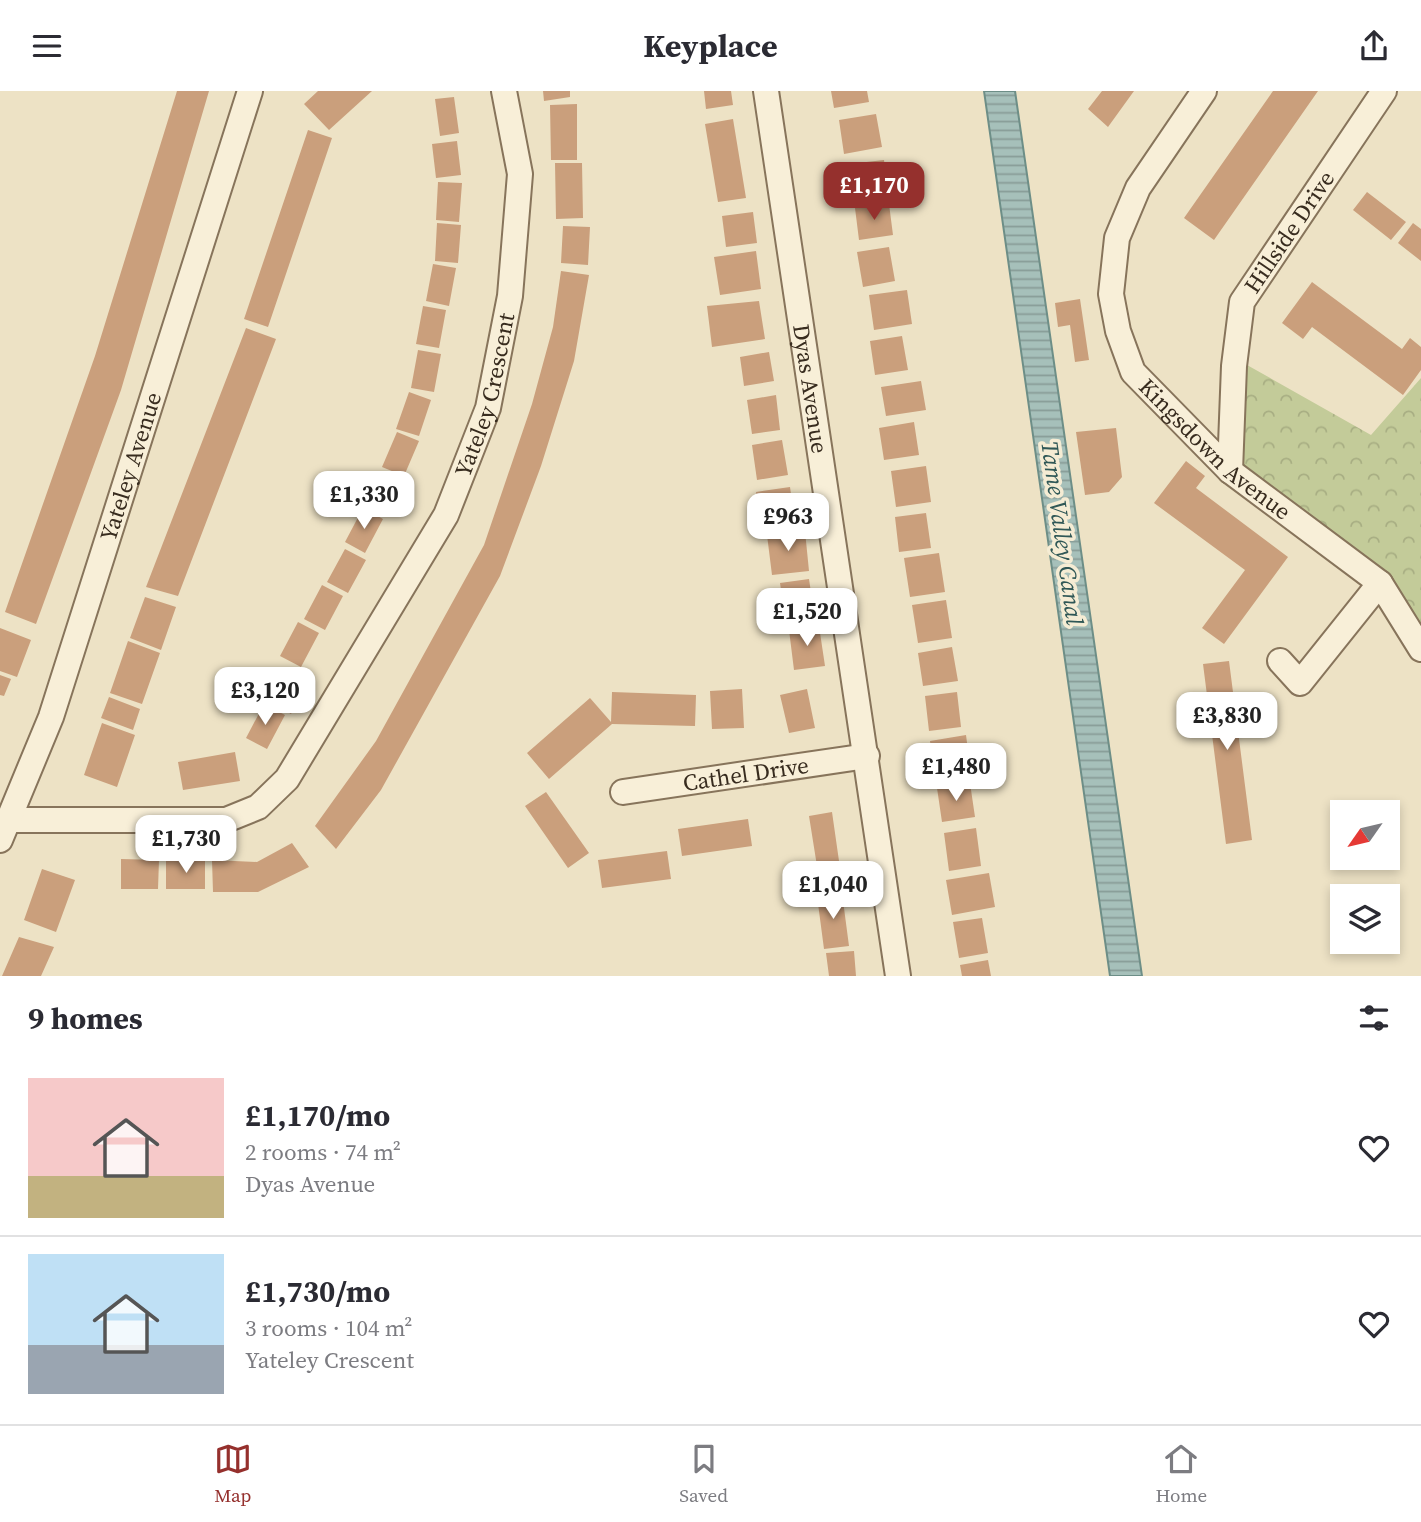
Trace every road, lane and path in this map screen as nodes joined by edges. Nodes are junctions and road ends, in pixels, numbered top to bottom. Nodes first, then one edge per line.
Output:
1 (250, 91) edge
2 (504, 91) edge
3 (766, 91) edge
4 (1204, 91) edge
5 (1384, 91) edge
6 (1230, 471) junction
7 (1380, 583) junction
8 (1421, 649) edge
9 (1280, 661) dead end
10 (867, 756) junction
11 (623, 792) dead end
12 (4, 830) edge
13 (898, 976) edge

1 - 12 street, Yateley Avenue
2 - 12 street, Yateley Crescent
3 - 10 street, Dyas Avenue
4 - 6 street, Kingsdown Avenue
5 - 6 street, Hillside Drive
6 - 7 street, Kingsdown Avenue
7 - 8 street, Kingsdown Avenue
7 - 9 street
10 - 11 street, Cathel Drive
10 - 13 street, Dyas Avenue

